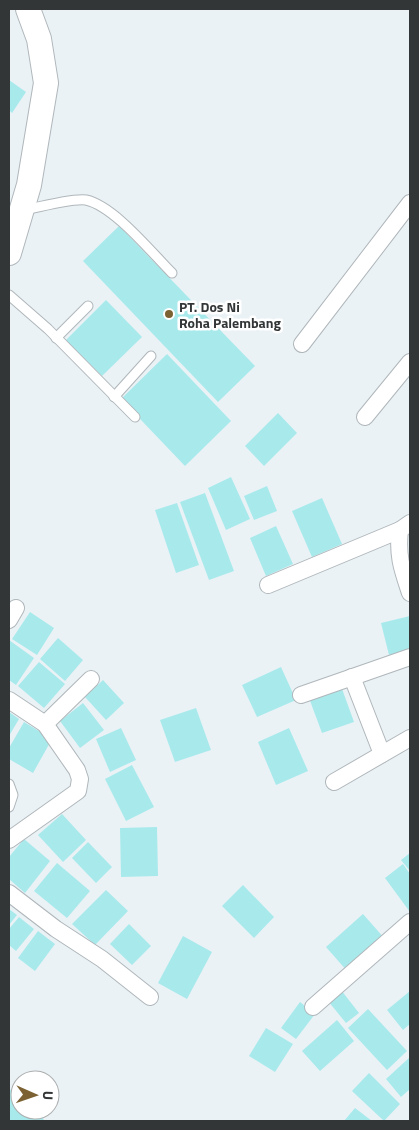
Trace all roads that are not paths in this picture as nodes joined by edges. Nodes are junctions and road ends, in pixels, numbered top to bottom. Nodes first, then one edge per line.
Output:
1 (28, 9) edge
2 (410, 203) edge
3 (22, 211) junction
4 (9, 253) edge
5 (172, 273) dead end
6 (9, 295) edge
7 (88, 306) dead end
8 (56, 338) junction
9 (302, 344) dead end
10 (151, 356) dead end
11 (410, 362) edge
12 (114, 397) junction
13 (365, 417) dead end
14 (135, 418) dead end
15 (405, 527) edge
16 (268, 585) dead end
17 (410, 593) edge
18 (410, 657) edge
19 (352, 677) junction
20 (91, 679) dead end
21 (301, 695) dead end
22 (9, 700) edge
23 (45, 724) junction
24 (410, 738) edge
25 (382, 754) junction
26 (334, 782) dead end
27 (9, 784) edge
28 (9, 807) edge
29 (9, 840) edge
30 (9, 893) edge
31 (410, 922) edge
32 (150, 997) dead end
33 (313, 1007) dead end

1 - 3 street
2 - 9 street
3 - 4 street
3 - 5 lane
6 - 8 lane
7 - 8 lane
8 - 12 lane
10 - 12 lane
11 - 13 street
12 - 14 lane
15 - 16 street
15 - 17 street
18 - 19 street
19 - 21 street
19 - 25 street
20 - 23 street
22 - 23 street
23 - 29 street
24 - 25 street
25 - 26 street
27 - 28 lane
30 - 32 street
31 - 33 street

